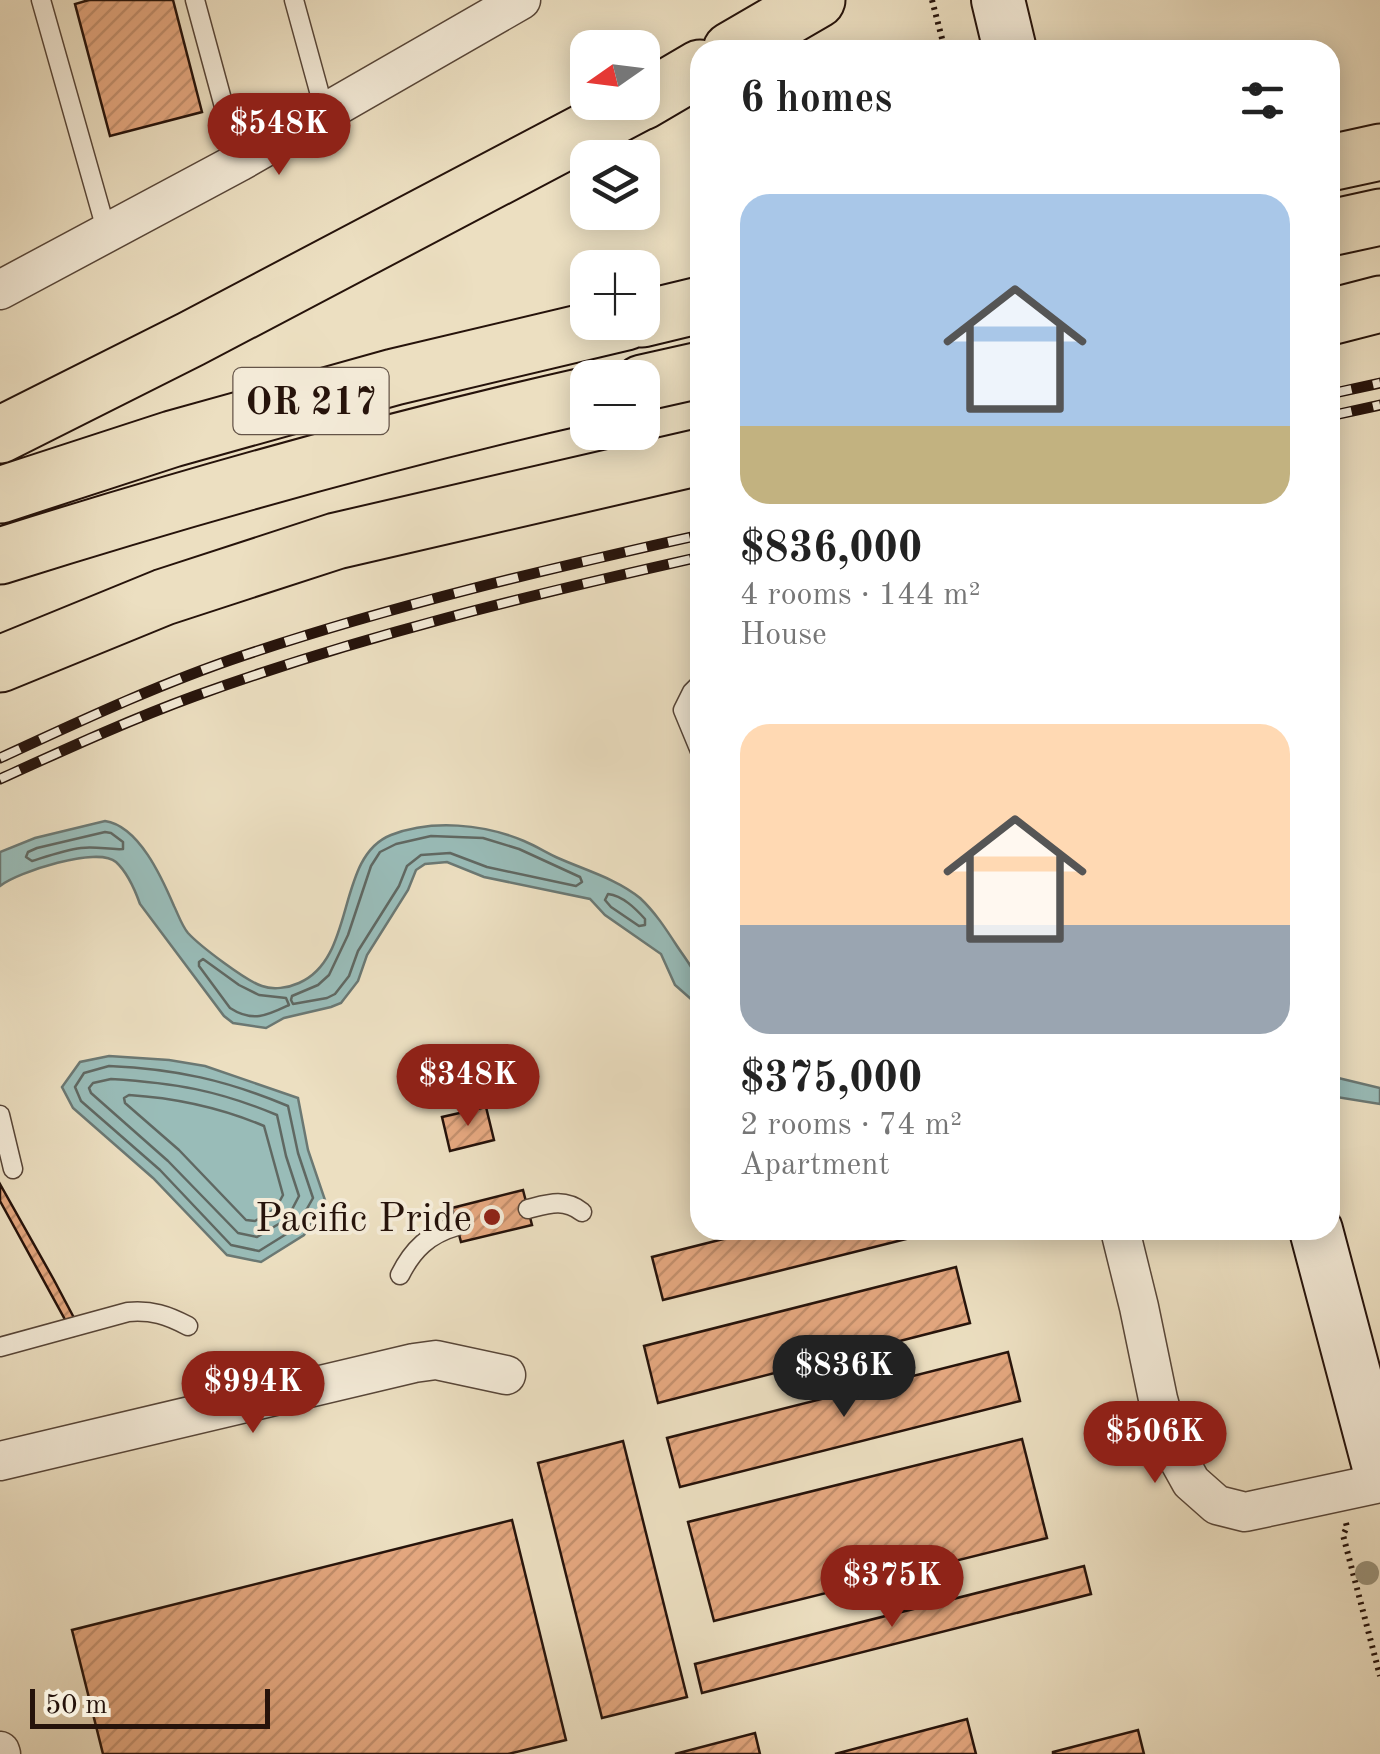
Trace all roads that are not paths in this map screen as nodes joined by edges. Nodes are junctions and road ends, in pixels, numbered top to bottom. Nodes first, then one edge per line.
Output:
1 (41, 0) edge
2 (195, 0) edge
3 (294, 0) edge
4 (520, 0) edge
5 (817, 0) edge
6 (998, 0) edge
7 (748, 40) edge
8 (1008, 40) edge
9 (690, 74) edge
10 (660, 91) edge
11 (324, 114) junction
12 (608, 120) edge
13 (1380, 152) edge
14 (239, 162) junction
15 (1340, 162) edge
16 (1380, 217) edge
17 (1340, 226) edge
18 (107, 233) junction
19 (0, 290) edge
20 (1380, 304) edge
21 (690, 307) edge
22 (660, 314) edge
23 (1340, 314) edge
24 (570, 336) edge
25 (690, 372) edge
26 (660, 379) edge
27 (570, 399) edge
28 (0, 435) edge
29 (690, 459) edge
30 (0, 495) edge
31 (0, 556) edge
32 (0, 664) edge
33 (690, 696) edge
34 (690, 727) edge
35 (0, 1114) edge
36 (13, 1169) dead end
37 (528, 1209) dead end
38 (582, 1212) dead end
39 (457, 1226) dead end
40 (1122, 1240) edge
41 (1319, 1240) edge
42 (400, 1275) dead end
43 (188, 1326) dead end
44 (0, 1347) edge
45 (506, 1374) dead end
46 (0, 1461) edge
47 (1380, 1471) edge
48 (1380, 1483) edge

1 - 18 lane
2 - 14 lane
3 - 11 lane
4 - 11 street
5 - 7 highway
6 - 8 street
9 - 10 highway
11 - 14 street
12 - 28 highway
13 - 15 highway
14 - 18 street
16 - 17 highway
18 - 19 street
20 - 23 highway
21 - 22 highway
24 - 30 highway, OR 217
25 - 26 highway
27 - 31 highway, OR 217
29 - 32 highway
33 - 34 lane
35 - 36 lane
37 - 38 lane
39 - 42 lane
40 - 48 street
41 - 47 street
43 - 44 lane
45 - 46 street

